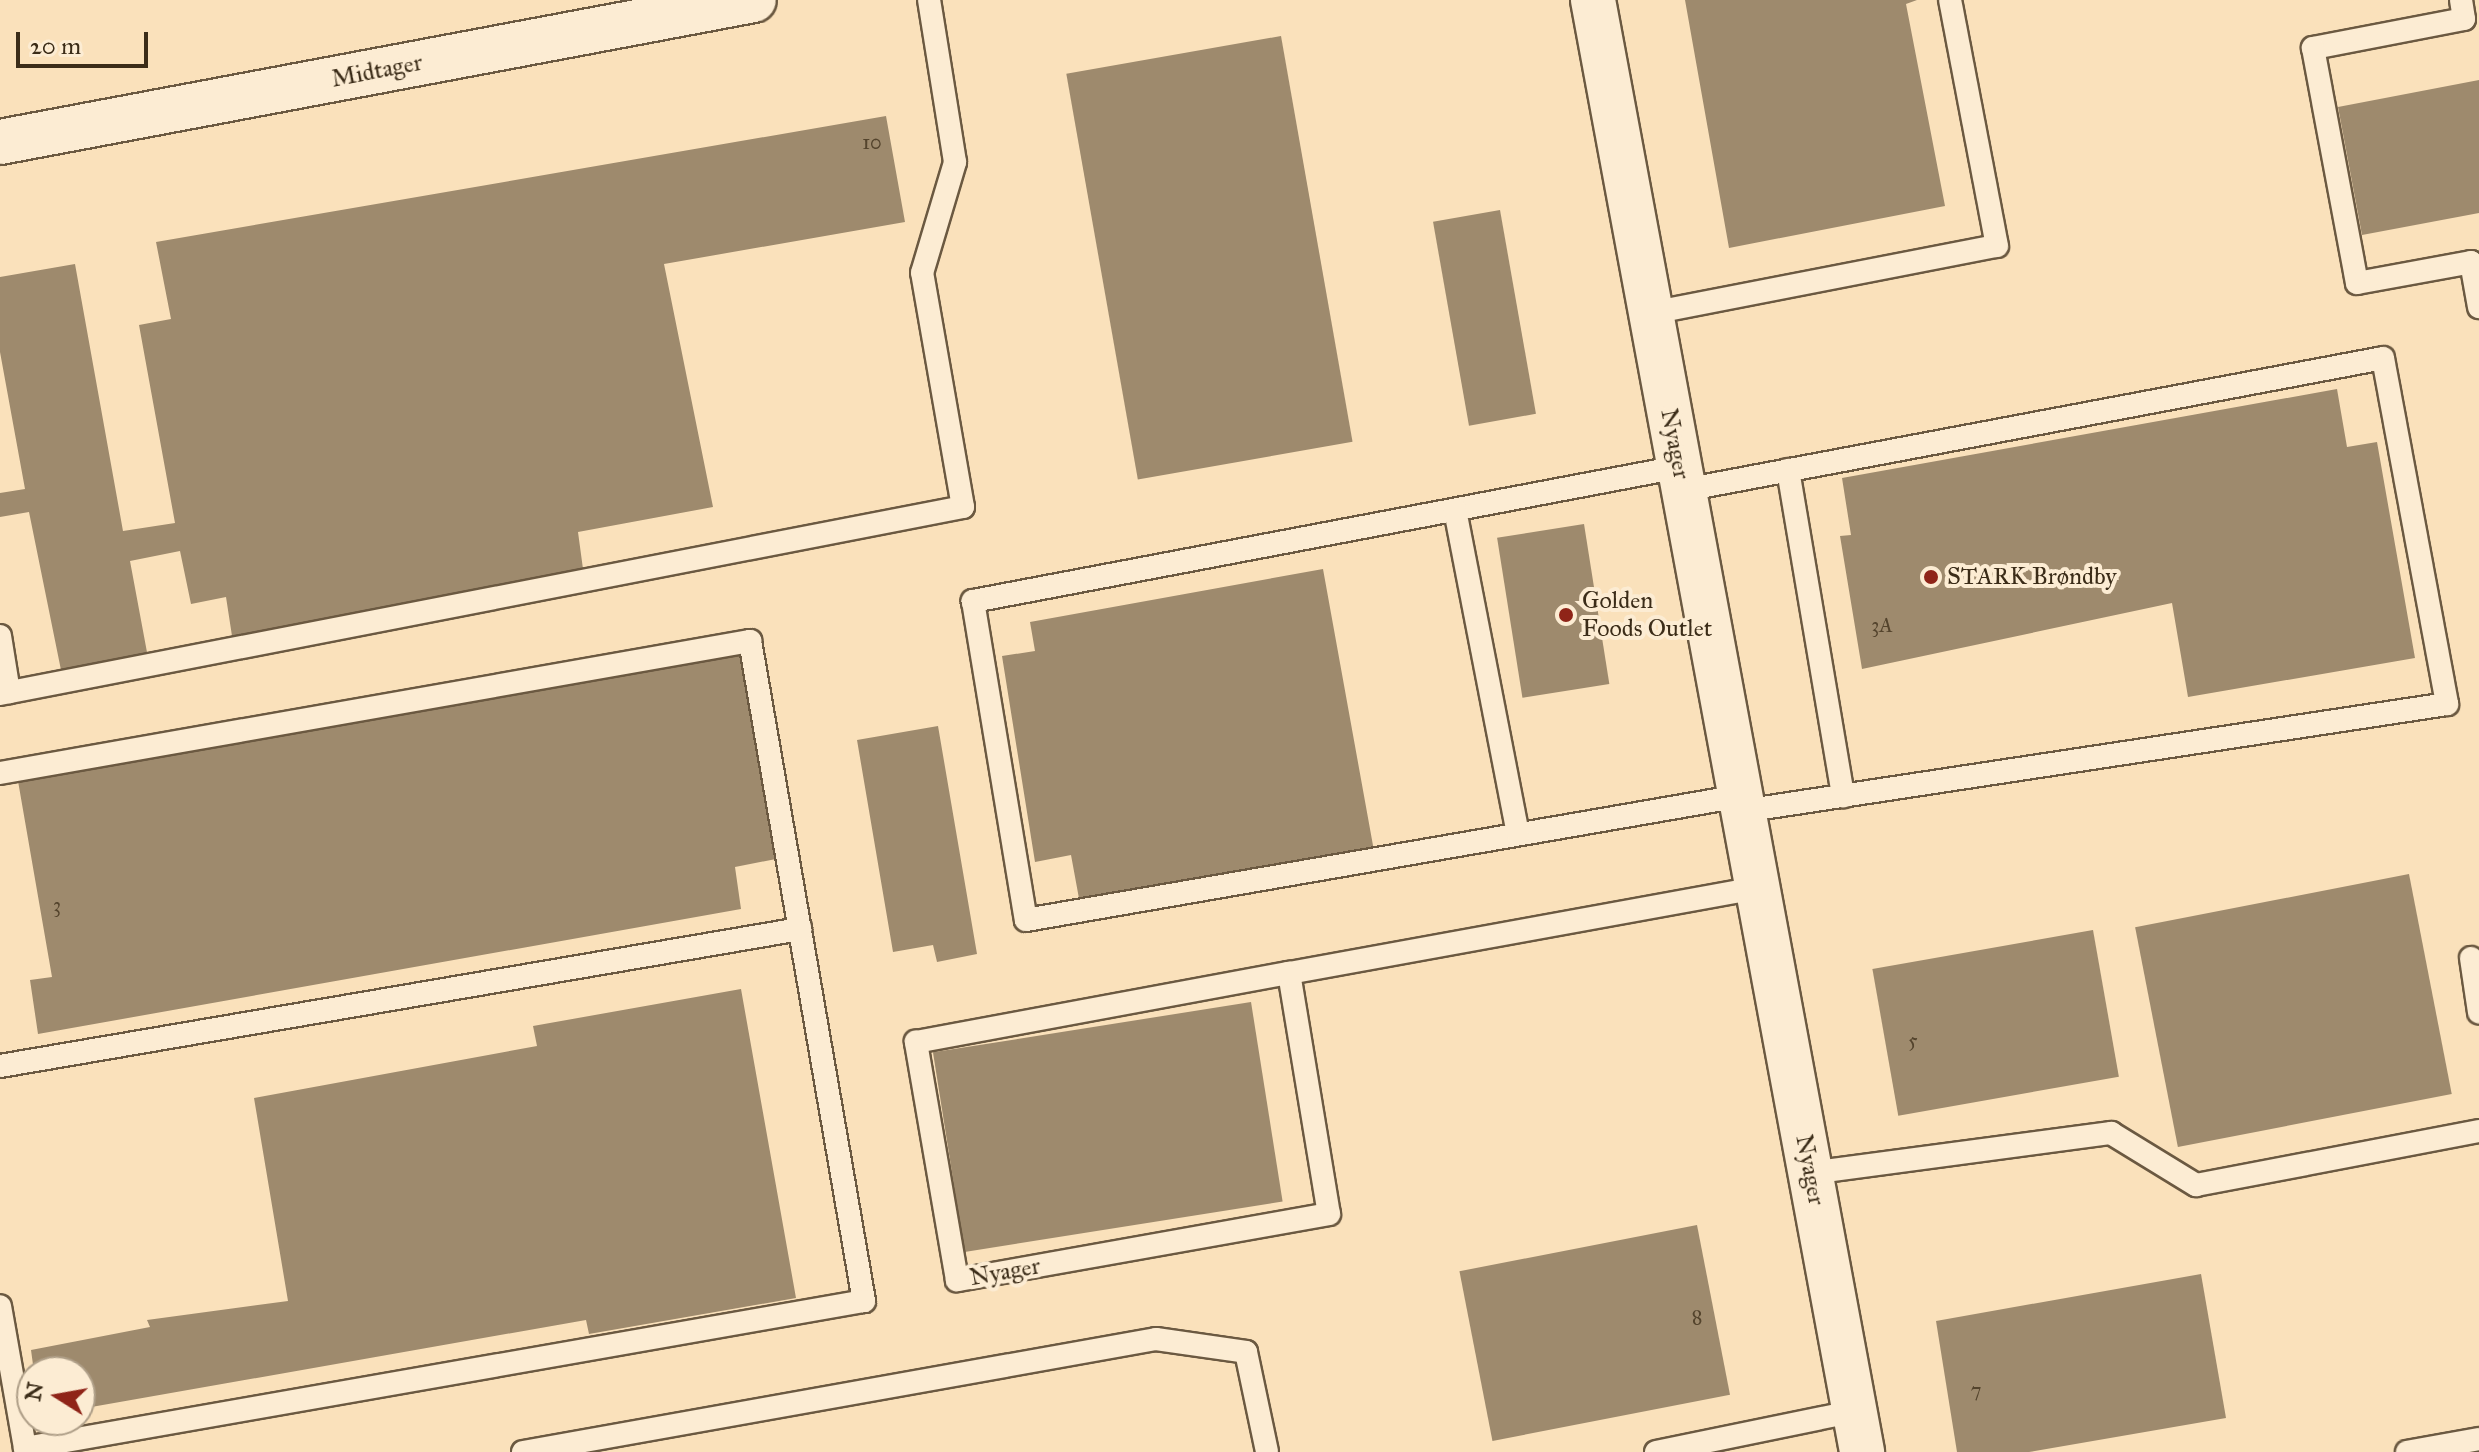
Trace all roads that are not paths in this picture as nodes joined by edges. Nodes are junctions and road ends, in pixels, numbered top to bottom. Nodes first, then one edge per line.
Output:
1 (754, 0) edge
2 (929, 0) edge
3 (1593, 0) edge
4 (1950, 0) edge
5 (2461, 0) edge
6 (0, 142) edge
7 (2479, 307) edge
8 (1651, 313) junction
9 (1788, 470) junction
10 (1682, 479) junction
11 (1455, 510) junction
12 (0, 636) edge
13 (5, 693) edge
14 (0, 773) edge
15 (1843, 796) junction
16 (1742, 804) junction
17 (1518, 834) junction
18 (1757, 888) junction
19 (800, 929) junction
20 (2471, 958) dead end
21 (1289, 973) junction
22 (2479, 1012) edge
23 (0, 1066) edge
24 (2479, 1131) edge
25 (1810, 1173) junction
26 (0, 1306) edge
27 (1858, 1432) edge
28 (2479, 1439) edge
29 (523, 1452) edge
30 (1267, 1452) edge
31 (1656, 1452) edge
32 (2407, 1452) edge

1 - 6 street, Midtager
2 - 13 lane
3 - 8 street, Nyager
4 - 8 lane
5 - 7 lane
8 - 10 street, Nyager
9 - 10 lane
9 - 15 lane
9 - 15 lane
10 - 11 lane
10 - 16 street, Nyager
11 - 17 lane
11 - 17 lane
12 - 13 lane
14 - 19 lane
15 - 16 lane
16 - 17 lane
16 - 18 street, Nyager
18 - 21 lane, Nyager
18 - 25 street, Nyager
19 - 23 lane
19 - 26 lane
20 - 22 lane
21 - 21 lane, Nyager
24 - 25 lane
25 - 27 street, Nyager
27 - 31 lane
28 - 32 lane
29 - 30 lane

